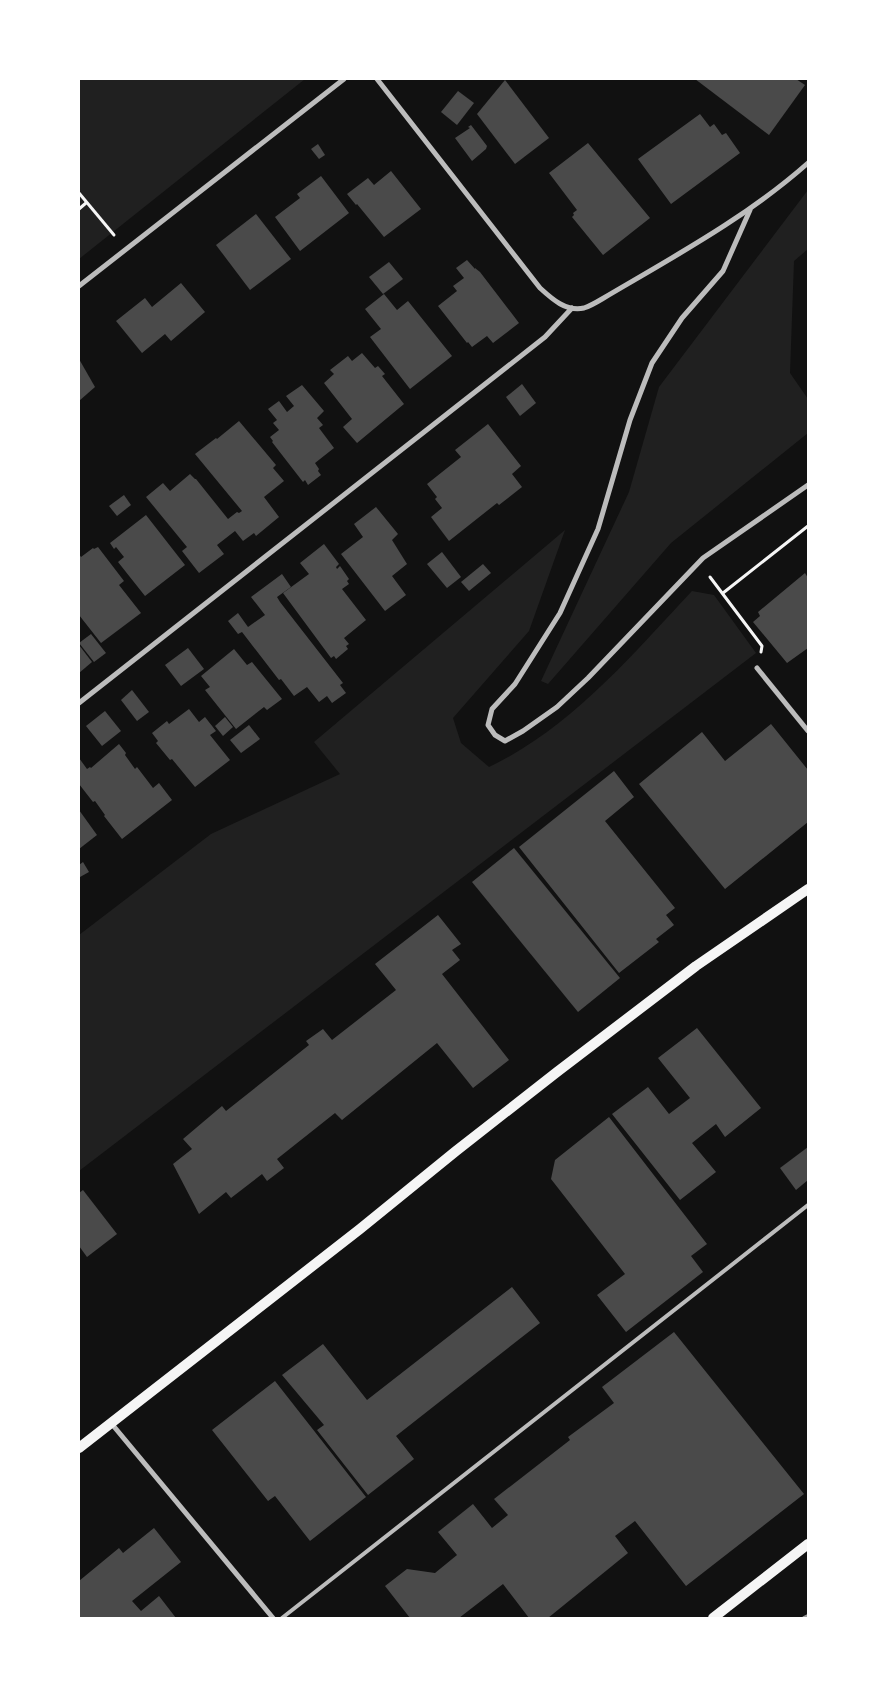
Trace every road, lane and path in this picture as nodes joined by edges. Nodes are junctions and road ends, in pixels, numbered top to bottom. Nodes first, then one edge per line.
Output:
1 (344, 79) edge
2 (377, 79) edge
3 (808, 163) edge
4 (79, 193) edge
5 (86, 203) junction
6 (79, 209) edge
7 (750, 210) junction
8 (126, 249) junction
9 (79, 286) edge
10 (572, 308) junction
11 (808, 485) edge
12 (808, 526) edge
13 (703, 558) junction
14 (723, 593) junction
15 (762, 646) dead end
16 (757, 668) dead end
17 (79, 703) edge
18 (808, 731) edge
19 (808, 889) edge
20 (808, 1205) edge
21 (111, 1422) junction
22 (79, 1448) edge
23 (808, 1544) edge
24 (272, 1618) edge
25 (282, 1618) edge
26 (713, 1618) edge

1 - 8 street
2 - 10 street
3 - 7 street
4 - 5 path
5 - 6 path
5 - 8 path
7 - 10 street
7 - 13 street
8 - 9 street
10 - 17 street
11 - 13 street
12 - 14 path
13 - 14 path
14 - 15 path
16 - 18 street
19 - 21 main road
20 - 25 lane
21 - 22 main road
21 - 24 street
23 - 26 main road

